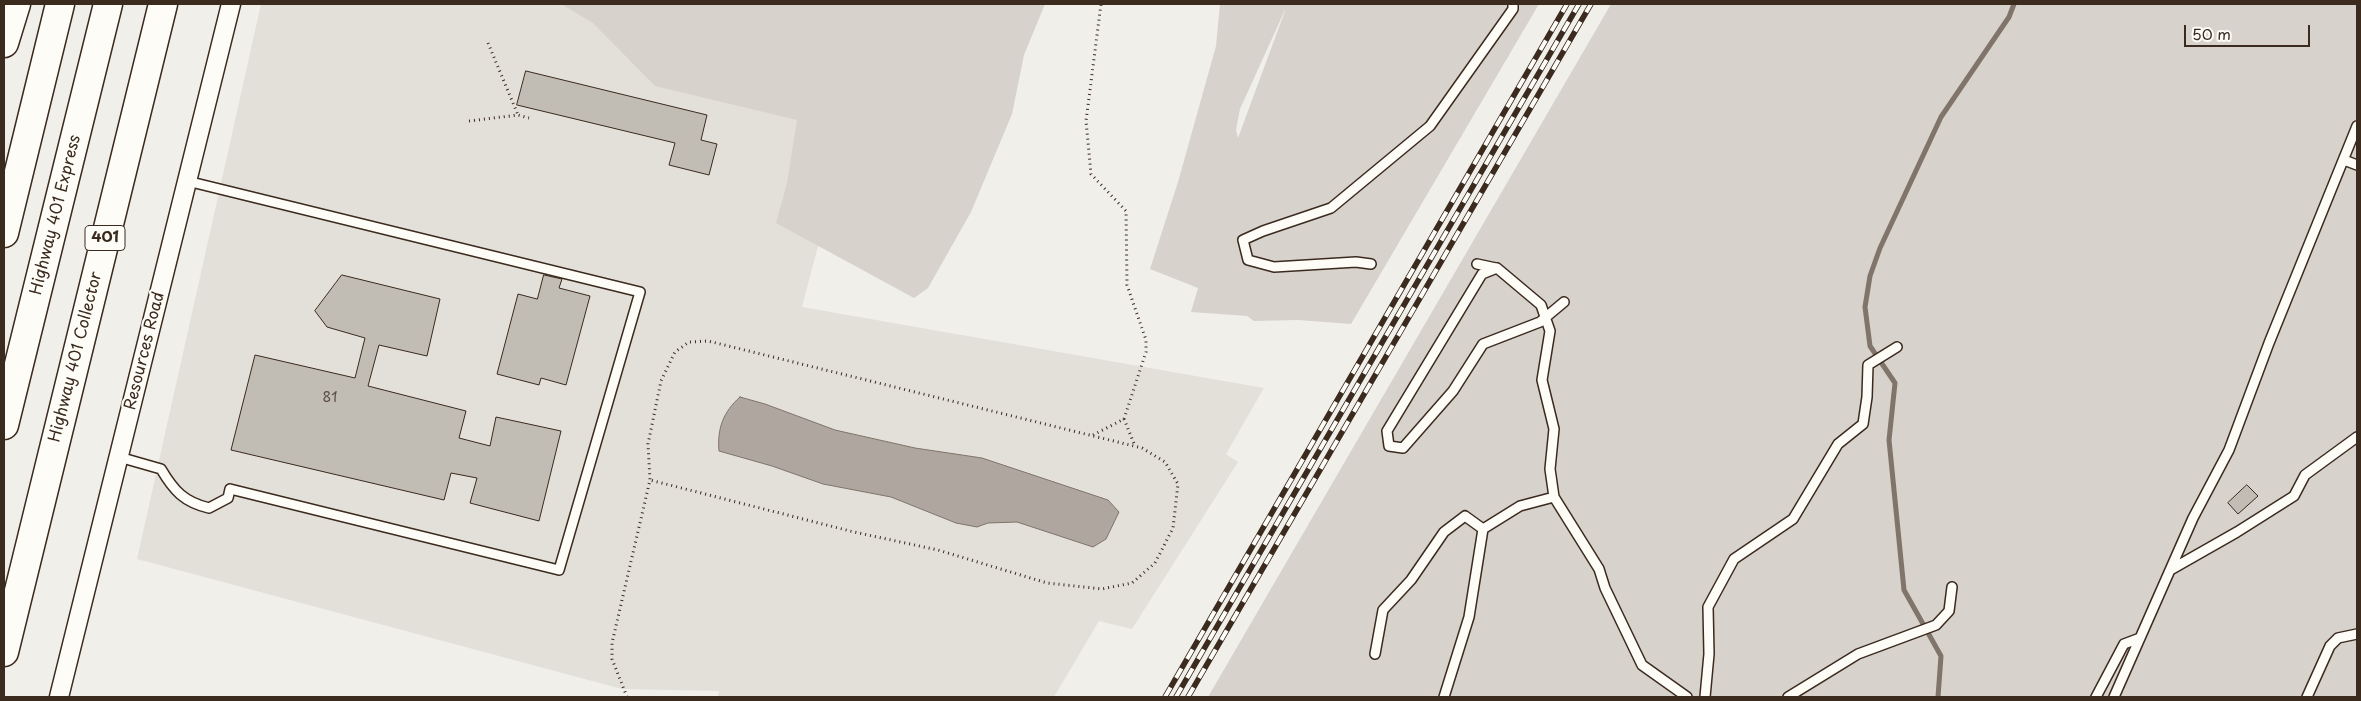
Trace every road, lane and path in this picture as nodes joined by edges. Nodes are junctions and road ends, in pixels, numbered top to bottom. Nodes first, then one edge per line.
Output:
1 (16, 4) edge
2 (60, 4) edge
3 (108, 4) edge
4 (163, 4) edge
5 (231, 4) edge
6 (1101, 4) edge
7 (1513, 4) edge
8 (4, 43) edge
9 (488, 43) dead end
10 (518, 115) junction
11 (528, 118) dead end
12 (469, 121) dead end
13 (2357, 126) edge
14 (2344, 160) junction
15 (2357, 166) edge
16 (187, 181) junction
17 (4, 233) edge
18 (1371, 264) dead end
19 (1477, 264) dead end
20 (1497, 268) junction
21 (1564, 302) dead end
22 (1546, 318) junction
23 (1897, 347) dead end
24 (1124, 419) junction
25 (4, 425) edge
26 (1093, 436) junction
27 (2357, 437) edge
28 (1135, 446) junction
29 (119, 457) junction
30 (650, 480) junction
31 (1554, 497) junction
32 (1483, 529) junction
33 (2172, 568) junction
34 (1952, 586) dead end
35 (2357, 634) edge
36 (2140, 638) junction
37 (4, 652) edge
38 (1375, 654) dead end
39 (59, 697) edge
40 (627, 697) edge
41 (1444, 697) edge
42 (1688, 697) edge
43 (1705, 697) edge
44 (1788, 697) edge
45 (2096, 697) edge
46 (2114, 697) edge
47 (2307, 697) edge

1 - 8 highway
2 - 17 highway
3 - 25 highway, Highway 401 Express
4 - 37 highway, Highway 401 Collector / 401
5 - 16 street, Resources Road
6 - 24 path
7 - 18 lane
9 - 10 path
10 - 11 path
10 - 12 path
13 - 14 lane
14 - 15 lane
14 - 33 lane
16 - 29 street, Resources Road
16 - 29 lane
19 - 20 lane
20 - 22 lane
20 - 22 lane
21 - 22 lane
22 - 31 lane
23 - 43 lane
24 - 26 path
24 - 28 path
26 - 28 path
26 - 30 path
27 - 33 lane
28 - 30 path
29 - 39 street, Resources Road
30 - 40 path
31 - 32 lane
31 - 42 lane
32 - 38 lane
32 - 41 lane
33 - 36 lane
34 - 44 lane
35 - 47 lane
36 - 45 lane
36 - 46 lane

